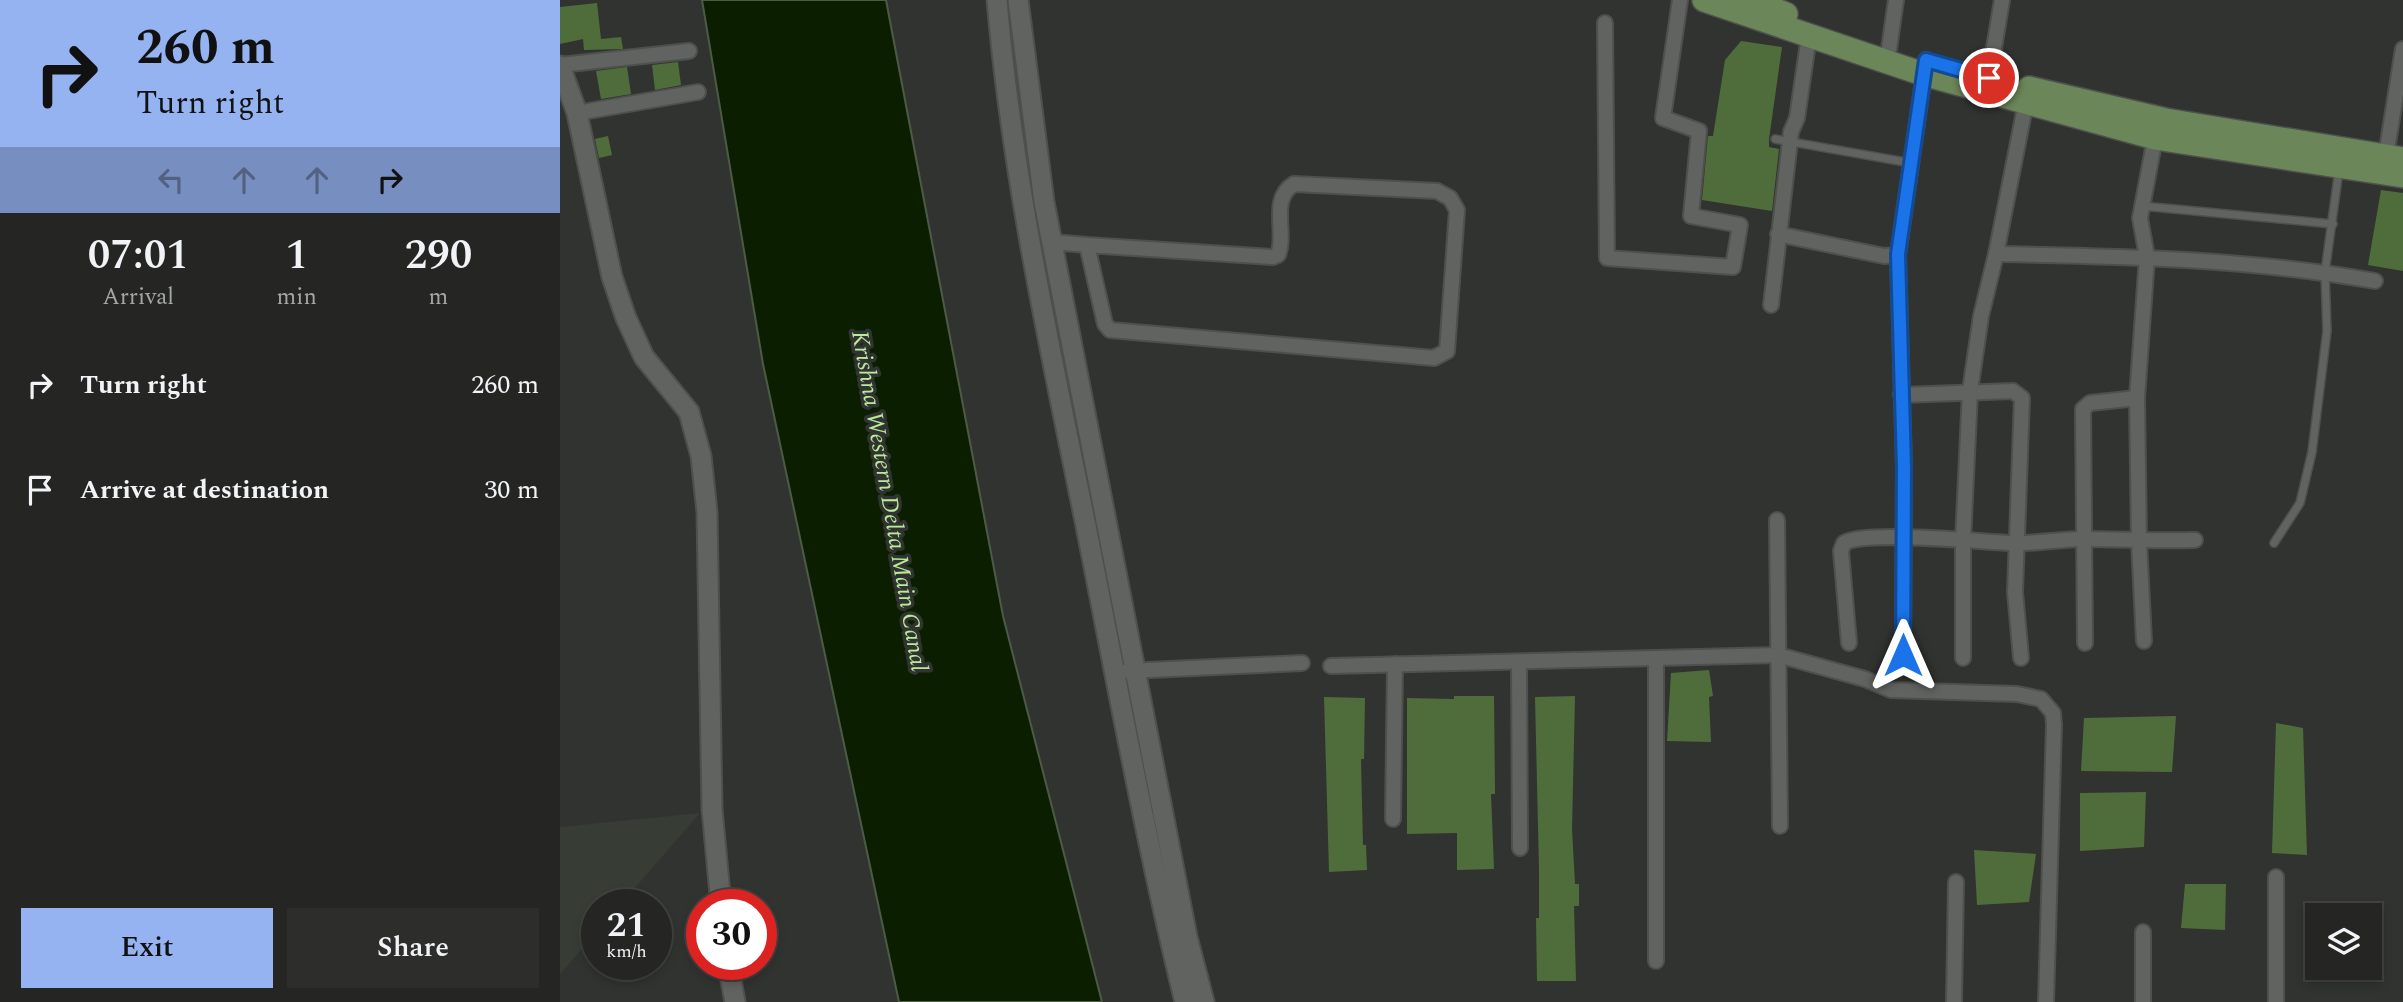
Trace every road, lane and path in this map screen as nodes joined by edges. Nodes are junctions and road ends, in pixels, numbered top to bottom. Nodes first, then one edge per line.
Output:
1 (997, 0) edge
2 (1018, 0) edge
3 (1680, 0) edge
4 (1704, 0) edge
5 (1750, 0) edge
6 (1896, 0) edge
7 (2002, 0) edge
8 (1605, 23) dead end
9 (1809, 36) junction
10 (2403, 49) edge
11 (689, 51) dead end
12 (1887, 55) junction
13 (560, 66) edge
14 (1924, 67) junction
15 (1987, 85) junction
16 (698, 92) dead end
17 (2026, 102) junction
18 (577, 113) junction
19 (2155, 138) junction
20 (1782, 141) junction
21 (2395, 157) edge
22 (2341, 158) junction
23 (1911, 163) junction
24 (2403, 176) edge
25 (2141, 206) junction
26 (2333, 224) junction
27 (1778, 234) junction
28 (1051, 242) junction
29 (1087, 245) junction
30 (1898, 254) junction
31 (1996, 254) junction
32 (2147, 257) junction
33 (2325, 272) junction
34 (2375, 281) dead end
35 (1771, 305) dead end
36 (1066, 323) junction
37 (1045, 325) junction
38 (1970, 391) junction
39 (1901, 396) junction
40 (2137, 398) junction
41 (1776, 520) dead end
42 (1904, 538) junction
43 (2082, 539) junction
44 (2195, 540) dead end
45 (1964, 541) junction
46 (2139, 542) junction
47 (2017, 543) junction
48 (2274, 543) dead end
49 (2144, 641) dead end
50 (1849, 643) dead end
51 (2085, 643) dead end
52 (1778, 655) junction
53 (1903, 655) dead end
54 (1656, 658) junction
55 (1963, 658) dead end
56 (2021, 658) dead end
57 (1519, 662) junction
58 (1302, 663) dead end
59 (1395, 664) junction
60 (1331, 666) dead end
61 (1115, 671) junction
62 (1136, 671) junction
63 (1393, 820) dead end
64 (1780, 826) dead end
65 (1520, 848) dead end
66 (2276, 877) dead end
67 (1956, 882) dead end
68 (1166, 883) junction
69 (719, 889) edge
70 (2143, 932) dead end
71 (1656, 961) dead end
72 (731, 980) edge
73 (735, 1002) edge
74 (1185, 1002) edge
75 (1203, 1002) edge
76 (1954, 1002) edge
77 (2046, 1002) edge
78 (2143, 1002) edge
79 (2276, 1002) edge

1 - 37 main road
2 - 28 main road
3 - 8 street
4 - 9 main road
5 - 12 main road
6 - 12 street
7 - 15 street
9 - 12 main road
9 - 20 street
10 - 21 street
11 - 13 street
12 - 14 main road
13 - 18 main road
14 - 15 main road
14 - 23 street
15 - 17 main road
15 - 22 main road
16 - 18 street
17 - 19 main road
17 - 31 street
18 - 69 main road
19 - 22 main road
19 - 25 street
20 - 23 lane
20 - 27 street
21 - 22 main road
22 - 24 main road
22 - 26 lane
23 - 30 street
25 - 26 lane
25 - 32 street
26 - 33 lane
27 - 30 street
27 - 35 street
28 - 29 street
28 - 36 main road
29 - 29 street
30 - 39 street
31 - 32 street
31 - 38 street
32 - 33 street
32 - 40 street
33 - 34 street
33 - 48 lane
36 - 37 main road
36 - 62 main road
37 - 61 main road
38 - 39 street
38 - 45 street
38 - 47 street
39 - 42 street
40 - 43 street
40 - 46 street
41 - 52 street
42 - 45 street
42 - 50 street
42 - 53 street
43 - 46 street
43 - 47 street
43 - 51 street
44 - 46 street
45 - 47 street
45 - 55 street
46 - 49 street
47 - 56 street
52 - 54 street
52 - 64 street
52 - 77 street
54 - 57 street
54 - 71 street
57 - 59 street
57 - 65 street
58 - 62 street
59 - 60 street
59 - 63 street
61 - 62 street
61 - 68 main road
62 - 68 main road
66 - 79 street
67 - 76 street
68 - 74 main road
68 - 75 main road
70 - 78 street
72 - 73 main road

